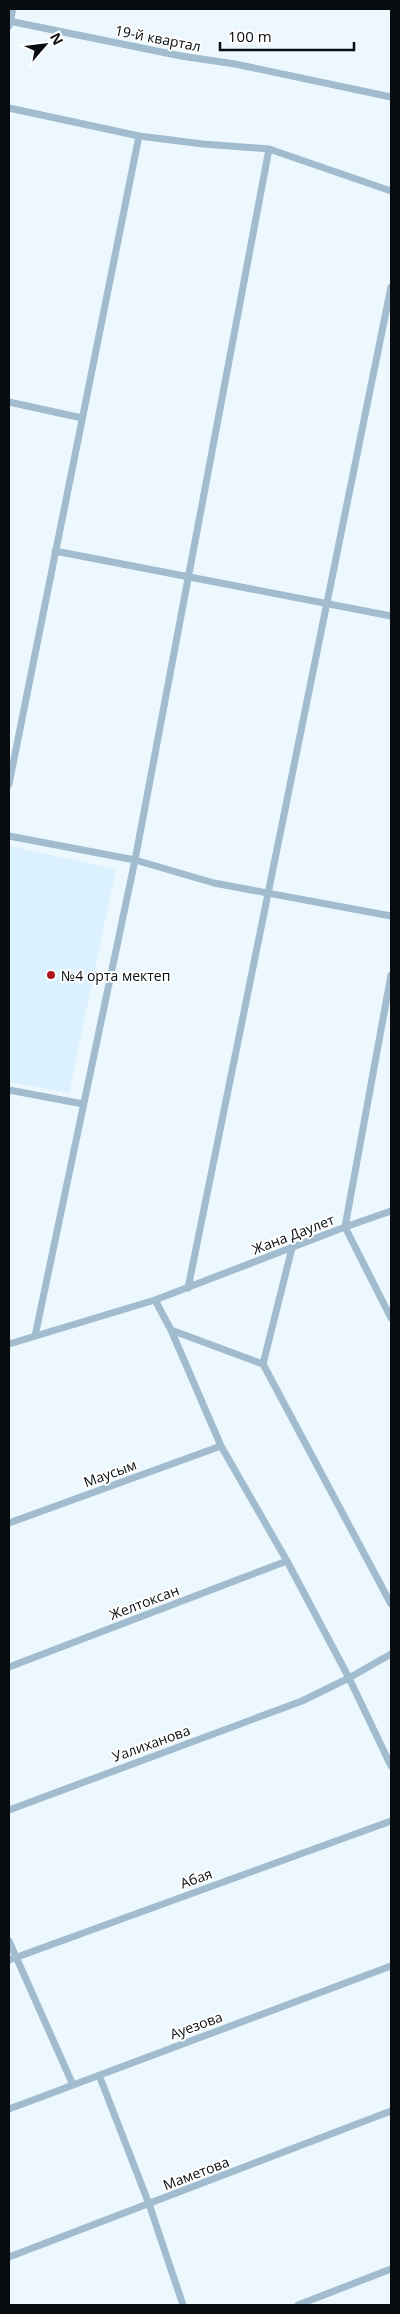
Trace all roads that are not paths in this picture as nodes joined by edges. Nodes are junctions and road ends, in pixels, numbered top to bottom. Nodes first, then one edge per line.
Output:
1 (13, 9) edge
2 (9, 23) edge
3 (391, 97) edge
4 (9, 108) edge
5 (139, 136) junction
6 (269, 149) junction
7 (391, 191) edge
8 (391, 287) edge
9 (9, 402) edge
10 (82, 418) junction
11 (55, 551) junction
12 (188, 576) junction
13 (327, 604) junction
14 (391, 616) edge
15 (9, 784) edge
16 (9, 836) edge
17 (134, 860) junction
18 (269, 894) junction
19 (391, 916) edge
20 (391, 975) edge
21 (9, 1090) edge
22 (84, 1104) junction
23 (391, 1211) edge
24 (345, 1227) junction
25 (292, 1248) junction
26 (188, 1288) junction
27 (156, 1300) junction
28 (391, 1318) edge
29 (170, 1330) junction
30 (35, 1336) junction
31 (9, 1344) edge
32 (263, 1364) junction
33 (221, 1446) junction
34 (9, 1523) edge
35 (287, 1561) junction
36 (391, 1604) edge
37 (391, 1654) edge
38 (9, 1667) edge
39 (349, 1678) junction
40 (391, 1766) edge
41 (9, 1810) edge
42 (391, 1820) edge
43 (9, 1941) edge
44 (12, 1959) edge
45 (391, 1966) edge
46 (99, 2075) junction
47 (73, 2085) junction
48 (9, 2109) edge
49 (391, 2111) edge
50 (149, 2204) junction
51 (9, 2257) edge
52 (391, 2268) edge
53 (183, 2305) edge
54 (298, 2305) edge

1 - 2 street
2 - 3 street, 19-й квартал
4 - 5 street
5 - 6 street
5 - 10 street
6 - 7 street
6 - 12 street
8 - 13 street
9 - 10 street
10 - 11 street
11 - 12 street
11 - 15 street
12 - 13 street
12 - 17 street
13 - 14 street
13 - 18 street
16 - 17 street
17 - 18 street
17 - 22 street
18 - 19 street
18 - 26 street
20 - 24 street
21 - 22 street
22 - 30 street
23 - 24 street
24 - 25 street, Жана Даулет
24 - 28 street, Жана Даулет
25 - 26 street, Жана Даулет
25 - 32 street
26 - 27 street, Жана Даулет
27 - 29 street
27 - 30 street, Жана Даулет
29 - 32 street
29 - 33 street
30 - 31 street, Жана Даулет
32 - 36 street
33 - 34 street, Маусым
33 - 35 street
35 - 38 street, Желтоксан
35 - 39 street
37 - 39 street, Уалиханова
39 - 40 street
39 - 41 street, Уалиханова
42 - 44 street, Абая
43 - 44 street
44 - 47 street
45 - 46 street, Ауезова
46 - 47 street, Ауезова
46 - 50 street
47 - 48 street, Ауезова
49 - 50 street, Маметова
50 - 51 street, Маметова
50 - 53 street
52 - 54 street

